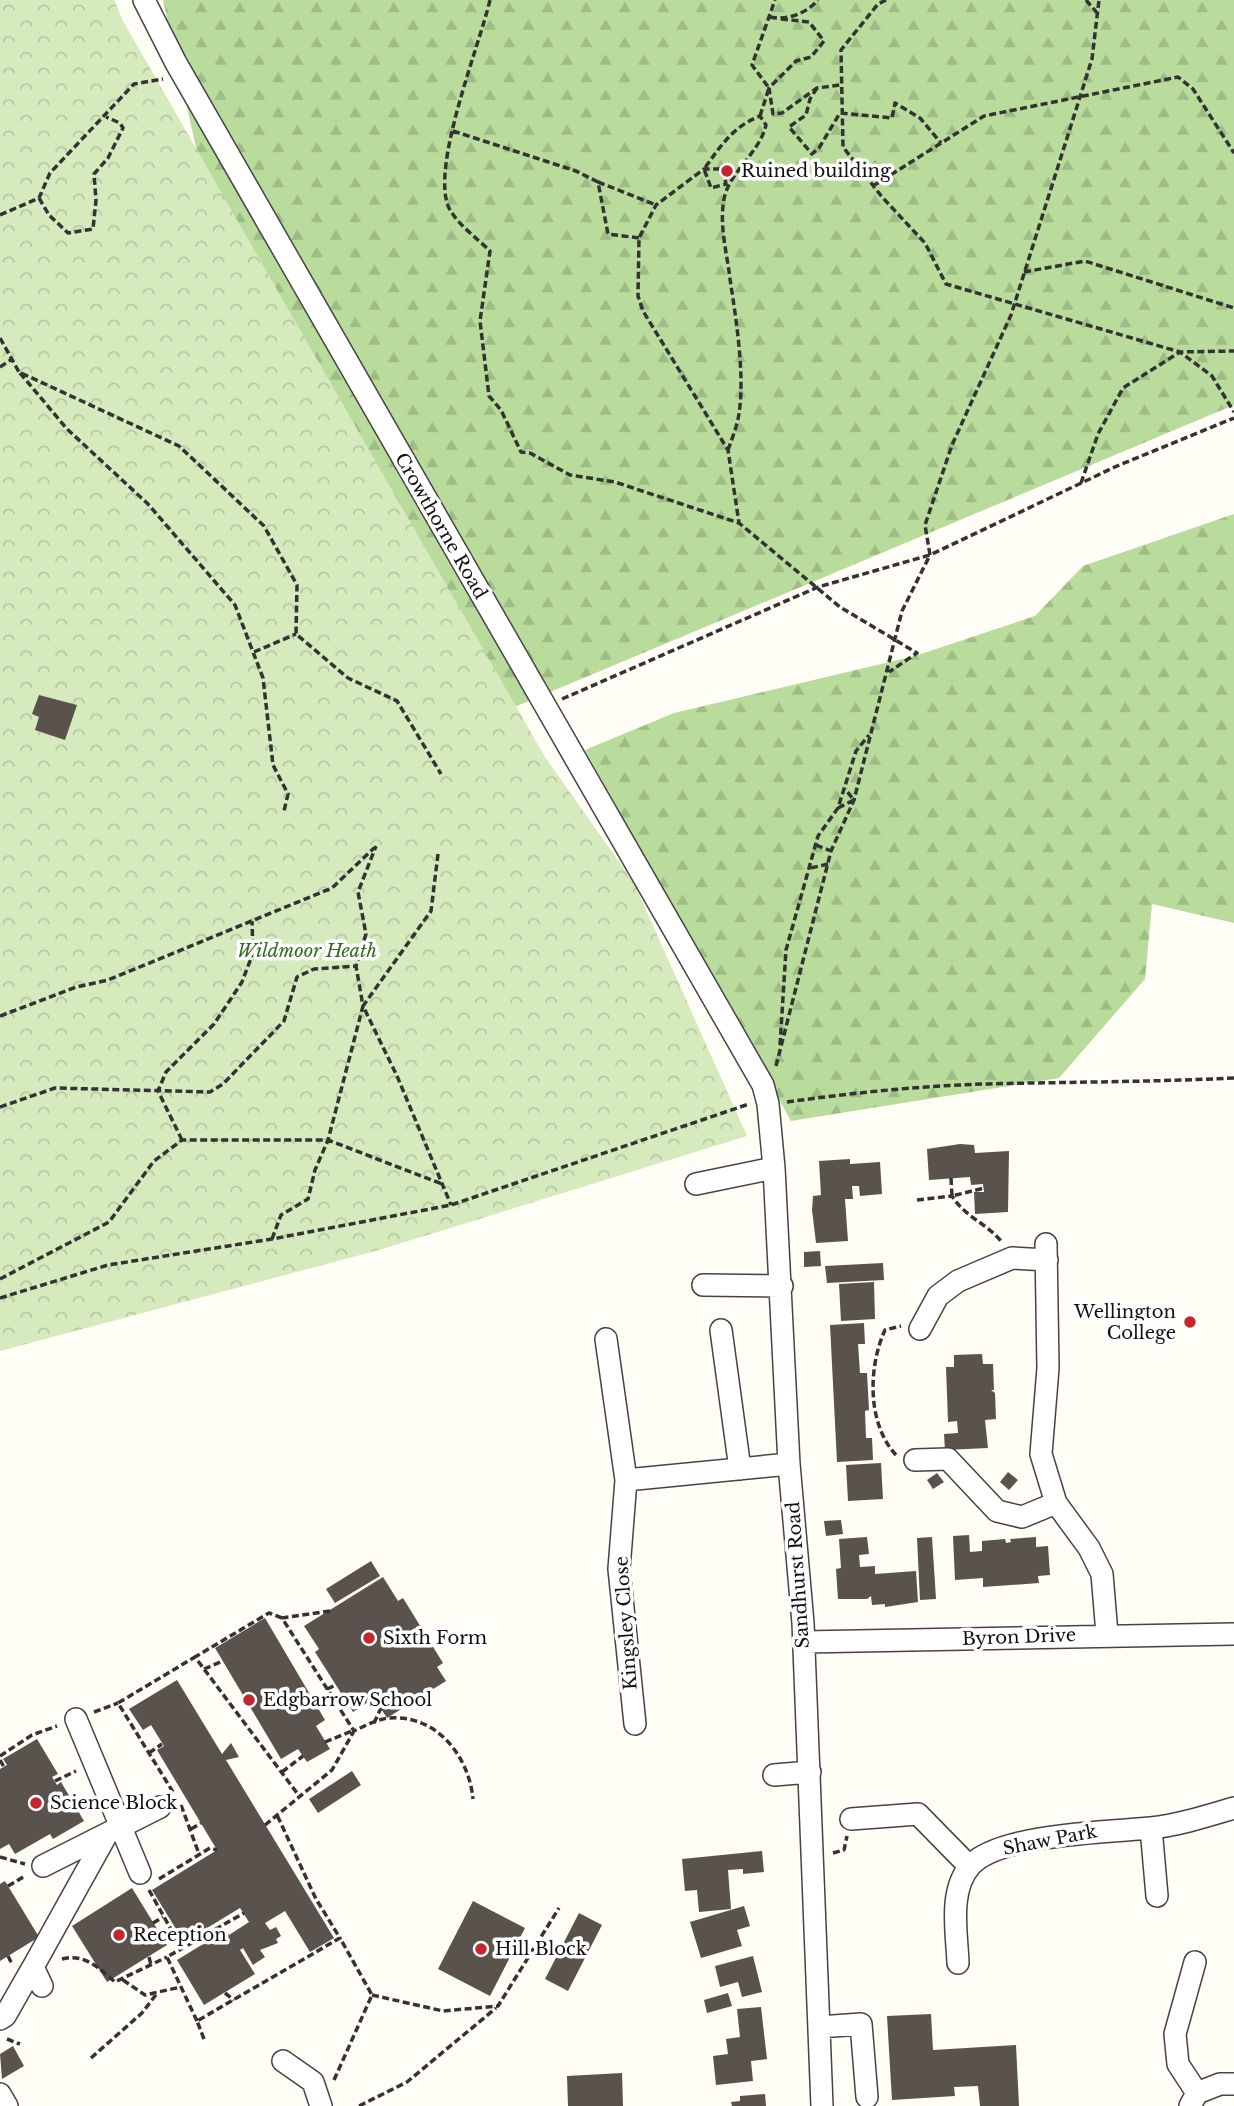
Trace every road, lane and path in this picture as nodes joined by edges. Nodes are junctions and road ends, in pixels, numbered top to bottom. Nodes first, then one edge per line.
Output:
1 (144, 0) edge
2 (490, 0) edge
3 (775, 0) edge
4 (818, 0) edge
5 (886, 0) edge
6 (1086, 0) edge
7 (1099, 0) edge
8 (1098, 13) junction
9 (770, 18) junction
10 (781, 19) junction
11 (174, 78) dead end
12 (840, 85) junction
13 (769, 88) junction
14 (817, 89) junction
15 (1080, 97) junction
16 (840, 113) junction
17 (760, 116) junction
18 (106, 117) junction
19 (453, 131) junction
20 (941, 143) junction
21 (1234, 153) edge
22 (705, 169) junction
23 (598, 182) junction
24 (727, 186) junction
25 (873, 186) junction
26 (39, 198) junction
27 (656, 205) junction
28 (0, 215) edge
29 (639, 238) junction
30 (1024, 272) junction
31 (1014, 304) junction
32 (1234, 308) edge
33 (0, 338) edge
34 (1234, 351) edge
35 (1180, 352) junction
36 (12, 359) junction
37 (0, 367) edge
38 (19, 372) junction
39 (1234, 412) edge
40 (1234, 418) edge
41 (728, 450) junction
42 (1081, 483) junction
43 (739, 523) junction
44 (930, 555) junction
45 (818, 587) junction
46 (296, 634) junction
47 (895, 638) junction
48 (254, 652) junction
49 (888, 673) junction
50 (545, 720) junction
51 (871, 733) junction
52 (441, 774) dead end
53 (845, 789) junction
54 (854, 800) junction
55 (838, 808) junction
56 (284, 811) dead end
57 (816, 845) junction
58 (831, 851) junction
59 (438, 854) dead end
60 (828, 864) junction
61 (811, 868) junction
62 (252, 921) junction
63 (356, 967) junction
64 (363, 1006) junction
65 (0, 1016) edge
66 (743, 1050) joint
67 (780, 1052) junction
68 (776, 1066) dead end
69 (1234, 1078) edge
70 (158, 1091) junction
71 (760, 1104) junction
72 (0, 1107) edge
73 (182, 1140) junction
74 (328, 1140) junction
75 (774, 1168) junction
76 (951, 1178) dead end
77 (442, 1184) junction
78 (696, 1184) dead end
79 (984, 1188) dead end
80 (952, 1196) junction
81 (917, 1200) dead end
82 (451, 1205) junction
83 (272, 1240) junction
84 (1009, 1259) junction
85 (0, 1279) edge
86 (703, 1285) dead end
87 (782, 1286) junction
88 (0, 1298) edge
89 (923, 1323) joint
90 (721, 1330) dead end
91 (607, 1339) dead end
92 (915, 1460) joint
93 (789, 1464) junction
94 (740, 1469) junction
95 (626, 1480) junction
96 (1056, 1503) junction
97 (330, 1611) dead end
98 (282, 1618) junction
99 (1107, 1634) junction
100 (1234, 1634) edge
101 (804, 1642) junction
102 (195, 1657) junction
103 (223, 1661) dead end
104 (204, 1669) junction
105 (336, 1685) dead end
106 (327, 1689) junction
107 (381, 1708) dead end
108 (76, 1719) dead end
109 (374, 1723) junction
110 (635, 1724) dead end
111 (354, 1731) junction
112 (325, 1742) dead end
113 (162, 1744) dead end
114 (149, 1753) junction
115 (303, 1756) dead end
116 (0, 1760) edge
117 (4, 1767) dead end
118 (810, 1772) junction
119 (282, 1773) junction
120 (774, 1775) dead end
121 (173, 1777) dead end
122 (166, 1779) junction
123 (184, 1796) dead end
124 (300, 1797) junction
125 (473, 1799) dead end
126 (169, 1804) junction
127 (1234, 1808) edge
128 (277, 1815) junction
129 (851, 1819) dead end
130 (201, 1823) dead end
131 (265, 1825) dead end
132 (1151, 1828) junction
133 (191, 1829) junction
134 (114, 1830) junction
135 (217, 1850) dead end
136 (199, 1854) junction
137 (43, 1866) dead end
138 (969, 1866) junction
139 (148, 1880) junction
140 (1157, 1896) dead end
141 (559, 1908) dead end
142 (244, 1913) dead end
143 (163, 1917) junction
144 (153, 1923) dead end
145 (340, 1938) junction
146 (182, 1949) junction
147 (8, 1956) dead end
148 (149, 1957) dead end
149 (167, 1957) junction
150 (1195, 1962) dead end
151 (958, 1963) dead end
152 (151, 1965) junction
153 (29, 1973) junction
154 (122, 1979) junction
155 (181, 1987) junction
156 (158, 1992) junction
157 (225, 1993) dead end
158 (372, 1995) junction
159 (234, 2000) junction
160 (498, 2006) junction
161 (0, 2019) edge
162 (198, 2021) junction
163 (819, 2027) junction
164 (0, 2035) edge
165 (204, 2039) dead end
166 (20, 2044) dead end
167 (91, 2058) dead end
168 (283, 2062) dead end
169 (1234, 2084) edge
170 (0, 2094) edge
171 (867, 2098) dead end
172 (319, 2099) edge
173 (1193, 2099) edge
174 (7, 2106) edge
175 (359, 2106) edge
176 (822, 2106) edge

1 - 50 street, Crowthorne Road
2 - 19 path
3 - 9 path
4 - 10 path
5 - 12 path
6 - 8 path
7 - 8 path
8 - 15 path
9 - 10 path
9 - 13 path
10 - 13 path
11 - 18 path
12 - 14 path
12 - 16 path
13 - 14 path
13 - 17 path
14 - 16 path
15 - 20 path
15 - 21 path
15 - 30 path
16 - 20 path
16 - 25 path
17 - 22 path
17 - 24 path
18 - 26 path
18 - 26 path
19 - 23 path
19 - 43 path
20 - 25 path
22 - 24 path
22 - 24 path
22 - 27 path
23 - 27 path
23 - 29 path
24 - 41 path
25 - 31 path
26 - 28 path
27 - 29 path
29 - 41 path
30 - 31 path
30 - 32 path
31 - 35 path
31 - 44 path
33 - 36 path
34 - 35 path
35 - 39 path
35 - 42 path
36 - 37 path
36 - 38 path
38 - 46 path
38 - 48 path
40 - 42 path
41 - 43 path
42 - 44 path
43 - 45 path
44 - 45 path
44 - 47 path
45 - 47 path
45 - 50 path
46 - 48 path
46 - 52 path
47 - 49 path
47 - 49 path
48 - 56 path
49 - 51 path
50 - 66 street, Crowthorne Road
51 - 53 path
51 - 54 path
53 - 54 path
53 - 55 path
54 - 55 path
54 - 58 path
55 - 57 path
57 - 58 path
57 - 61 path
58 - 60 path
59 - 64 path
60 - 61 path
60 - 67 path
61 - 67 path
62 - 63 path
62 - 65 path
62 - 70 path
63 - 64 path
63 - 70 path
64 - 74 path
64 - 77 path
66 - 71 street, Sandhurst Road
67 - 68 path
69 - 71 path
70 - 72 path
70 - 73 path
71 - 75 street, Sandhurst Road
71 - 82 path
73 - 74 path
73 - 85 path
74 - 77 path
74 - 83 path
75 - 78 street
75 - 87 street, Sandhurst Road
76 - 80 path
77 - 82 path
79 - 80 path
80 - 81 path
80 - 84 path
82 - 83 path
83 - 88 path
84 - 89 street
84 - 96 street
86 - 87 street
87 - 93 street, Sandhurst Road
89 - 92 path
90 - 94 street
91 - 95 street, Kingsley Close
92 - 96 street
93 - 94 street
93 - 101 street, Sandhurst Road
94 - 95 street
95 - 110 street, Kingsley Close
96 - 99 street
97 - 98 path
98 - 102 path
98 - 106 path
99 - 100 street, Byron Drive
99 - 101 street, Byron Drive
101 - 118 street, Sandhurst Road
102 - 104 path
102 - 114 path
103 - 104 path
104 - 119 path
105 - 106 path
106 - 111 path
107 - 109 path
108 - 134 street
109 - 111 path
109 - 125 path
111 - 112 path
111 - 124 path
113 - 114 path
114 - 122 path
115 - 119 path
116 - 117 path
118 - 120 street
118 - 163 street, Sandhurst Road
119 - 124 path
121 - 122 path
122 - 126 path
123 - 126 path
124 - 128 path
126 - 133 path
126 - 134 street
127 - 132 street, Shaw Park
128 - 131 path
128 - 145 path
129 - 138 street
130 - 133 path
132 - 138 street, Shaw Park
132 - 140 street
133 - 136 path
134 - 137 street
134 - 139 street
134 - 153 street
135 - 136 path
136 - 139 path
138 - 151 street
139 - 143 path
141 - 160 path
142 - 146 path
143 - 144 path
143 - 146 path
145 - 158 path
145 - 159 path
146 - 149 path
147 - 153 path
148 - 152 path
149 - 152 path
149 - 155 path
150 - 173 street
152 - 154 path
153 - 154 path
153 - 161 street
154 - 156 path
155 - 156 path
155 - 162 path
156 - 167 path
157 - 159 path
158 - 160 path
158 - 172 path
159 - 162 path
160 - 175 path
162 - 165 path
163 - 171 street
163 - 176 street, Sandhurst Road
164 - 166 path
168 - 172 street
169 - 173 street
170 - 174 street

